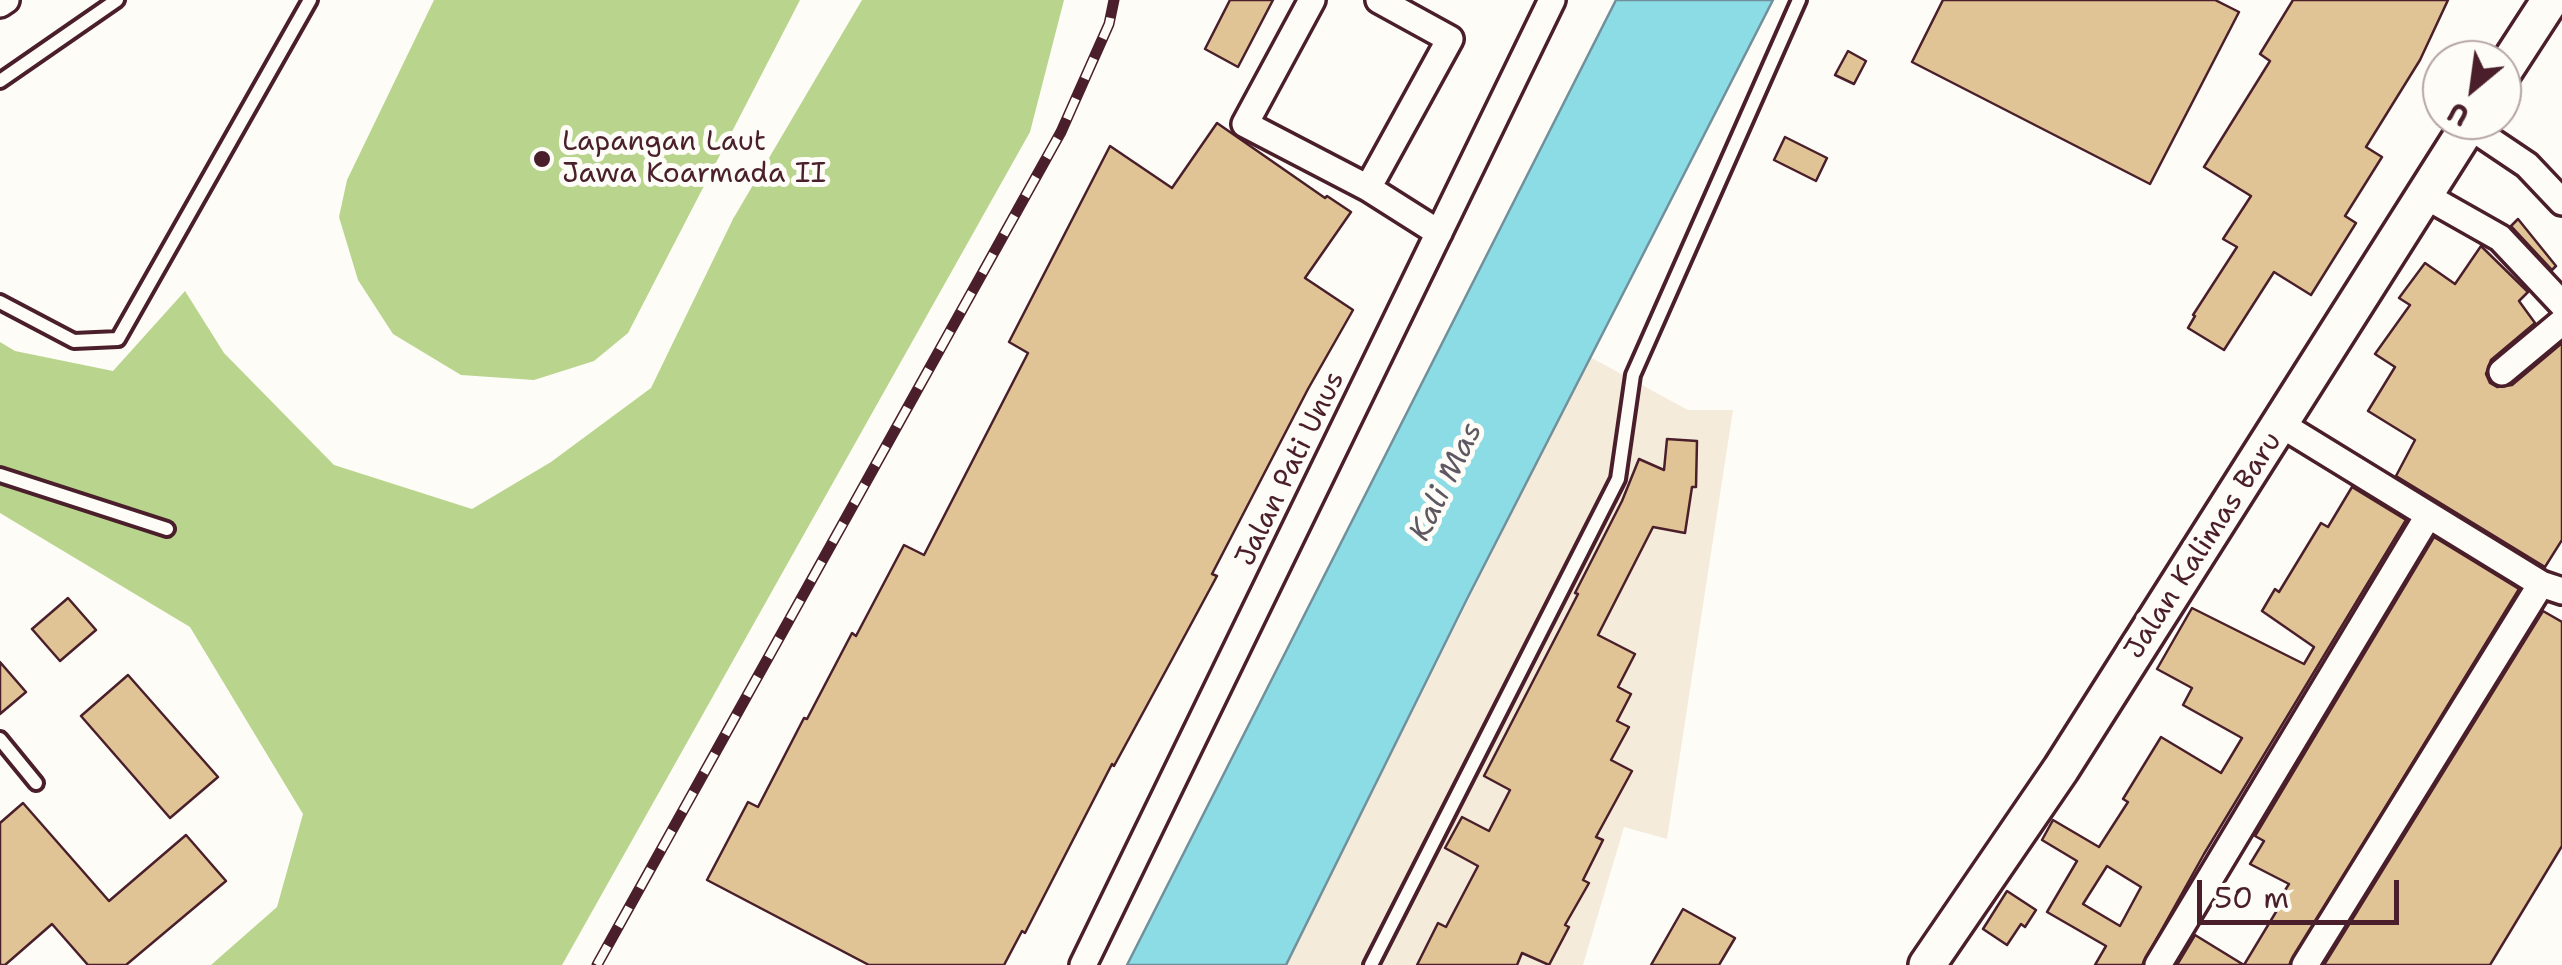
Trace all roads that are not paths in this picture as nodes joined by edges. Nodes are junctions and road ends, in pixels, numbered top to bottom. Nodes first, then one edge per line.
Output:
1 (117, 0) edge
2 (310, 0) edge
3 (1312, 0) edge
4 (1380, 0) edge
5 (1552, 0) edge
6 (1799, 0) edge
7 (2550, 0) edge
8 (2522, 43) edge
9 (0, 80) edge
10 (2460, 140) edge
11 (2494, 140) edge
12 (1368, 188) junction
13 (2424, 195) junction
14 (2562, 202) edge
15 (1439, 232) junction
16 (0, 302) edge
17 (2562, 304) edge
18 (2562, 322) edge
19 (2502, 372) dead end
20 (2282, 425) junction
21 (0, 475) edge
22 (2428, 516) junction
23 (167, 528) dead end
24 (2552, 587) edge
25 (0, 739) edge
26 (36, 783) dead end
27 (1082, 965) edge
28 (1372, 965) edge
29 (1927, 965) edge
30 (2158, 965) edge
31 (2305, 965) edge

1 - 9 lane
2 - 16 lane
3 - 12 street
4 - 12 street
5 - 15 street, Jalan Pati Unus
6 - 28 lane
7 - 8 street
10 - 13 street, Jalan Kalimas Baru
11 - 14 street
12 - 15 street
13 - 17 street
13 - 20 street, Jalan Kalimas Baru
15 - 27 street, Jalan Pati Unus
18 - 19 street
20 - 22 street
20 - 29 street, Jalan Kalimas Baru
21 - 23 lane
22 - 24 street
22 - 30 street
24 - 31 street
25 - 26 lane

